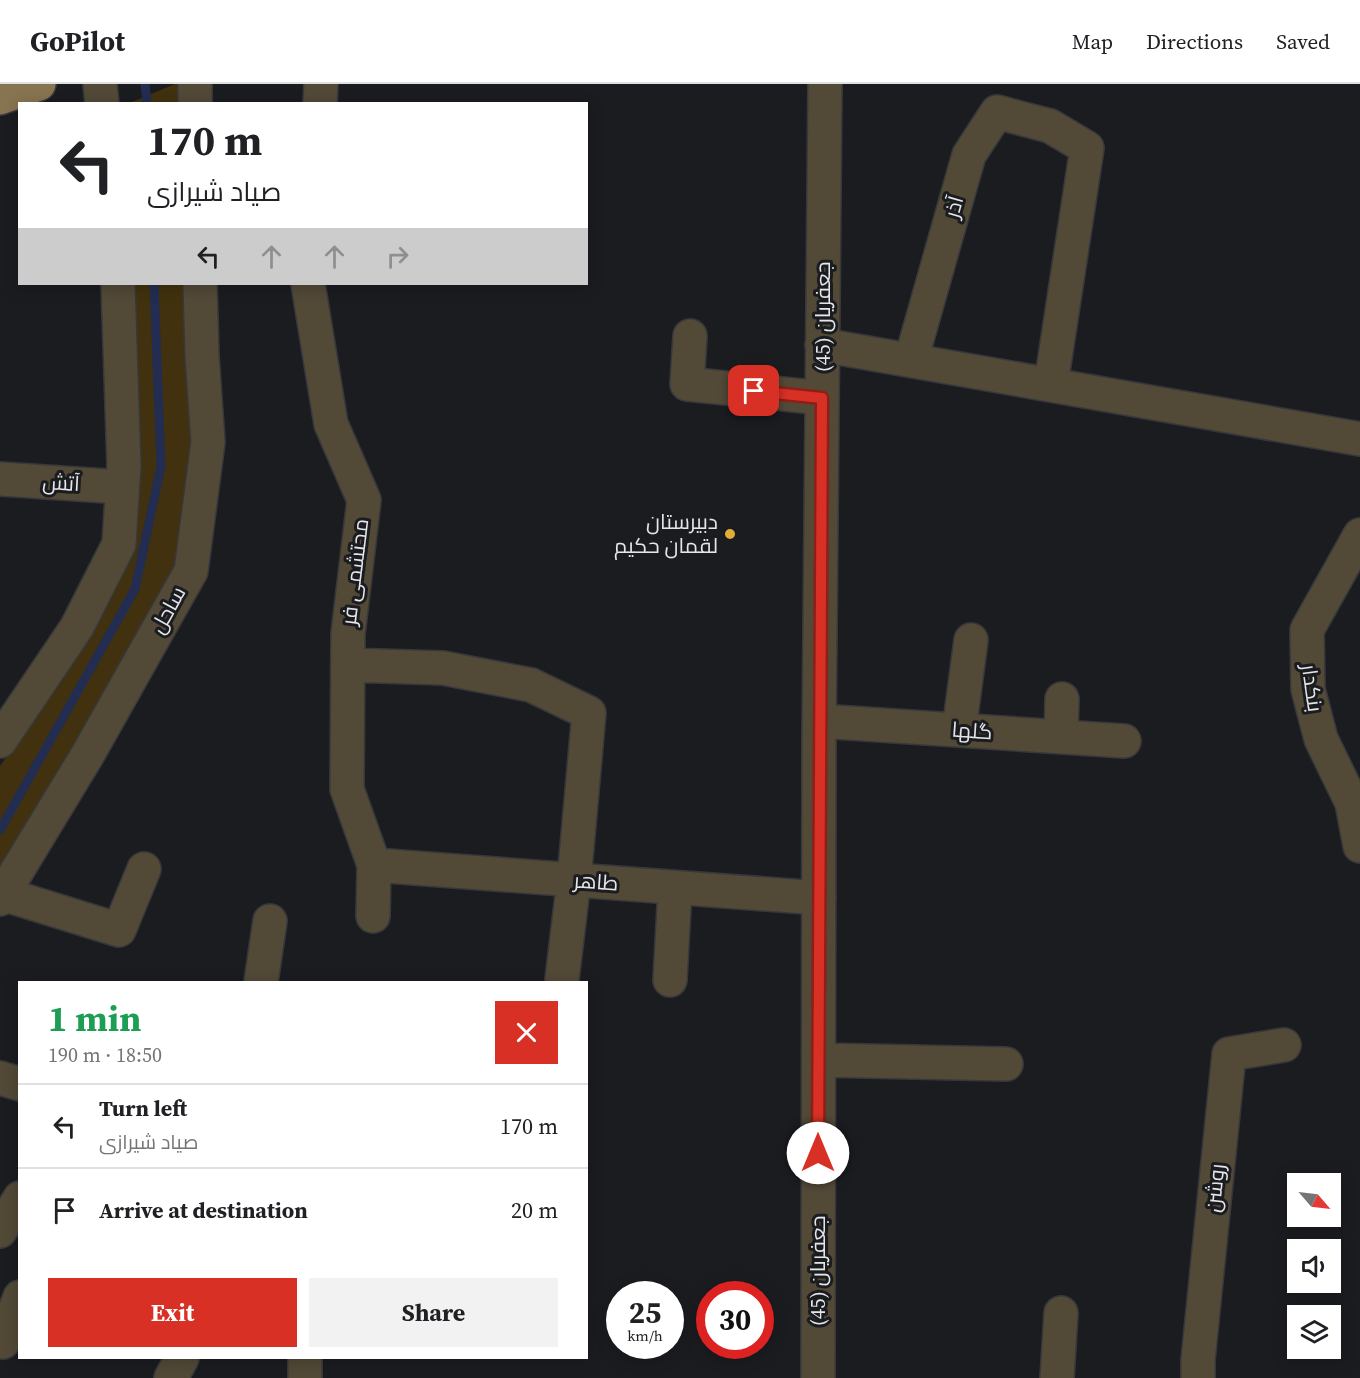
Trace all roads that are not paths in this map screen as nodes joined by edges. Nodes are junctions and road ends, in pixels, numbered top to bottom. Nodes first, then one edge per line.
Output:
1 (39, 84) edge
2 (100, 84) edge
3 (195, 84) edge
4 (321, 84) edge
5 (825, 84) edge
6 (0, 98) edge
7 (102, 102) edge
8 (195, 102) edge
9 (320, 102) edge
10 (117, 285) edge
11 (200, 285) edge
12 (308, 285) edge
13 (690, 336) dead end
14 (822, 345) junction
15 (911, 360) junction
16 (1051, 384) junction
17 (822, 398) junction
18 (1360, 439) edge
19 (0, 479) edge
20 (122, 487) junction
21 (1360, 535) edge
22 (971, 640) dead end
23 (348, 666) junction
24 (1062, 699) dead end
25 (819, 720) junction
26 (959, 730) junction
27 (1061, 736) junction
28 (0, 741) edge
29 (1124, 741) dead end
30 (1360, 846) edge
31 (374, 865) junction
32 (144, 869) dead end
33 (574, 880) junction
34 (675, 888) junction
35 (1, 897) edge
36 (819, 898) junction
37 (373, 916) dead end
38 (270, 921) dead end
39 (562, 979) dead end
40 (670, 980) dead end
41 (261, 981) edge
42 (1284, 1046) dead end
43 (819, 1060) junction
44 (1006, 1064) dead end
45 (0, 1078) edge
46 (18, 1083) edge
47 (18, 1200) edge
48 (0, 1232) edge
49 (18, 1240) edge
50 (18, 1302) edge
51 (1061, 1312) dead end
52 (3, 1342) dead end
53 (181, 1359) edge
54 (305, 1359) edge
55 (171, 1378) edge
56 (305, 1378) edge
57 (818, 1378) edge
58 (1057, 1378) edge
59 (1198, 1378) edge

1 - 6 main road
2 - 7 street
3 - 8 street
4 - 9 street
5 - 14 street, جعفریان (45)
10 - 20 street
11 - 35 street, ساحل
12 - 23 street, محتشمی فر
13 - 17 street
14 - 15 street
14 - 17 street, جعفریان (45)
15 - 16 street
15 - 16 street, آذر
16 - 18 street
17 - 25 street, جعفریان (45)
19 - 20 street, آتش
20 - 28 street
21 - 30 street, بنکدار
22 - 26 street
23 - 31 street, محتشمی فر
23 - 33 street
24 - 27 street
25 - 26 street, گلها
25 - 36 street, جعفریان (45)
26 - 27 street, گلها
27 - 29 street, گلها
31 - 33 street, طاهر
31 - 37 street
32 - 35 street
33 - 34 street, طاهر
33 - 39 street
34 - 36 street, طاهر
34 - 40 street
36 - 43 street, جعفریان (45)
38 - 41 street
42 - 59 street, روشن
43 - 44 street
43 - 57 street, جعفریان (45)
45 - 46 street
47 - 48 street
48 - 49 street
50 - 52 street
51 - 58 street
53 - 55 street
54 - 56 street

